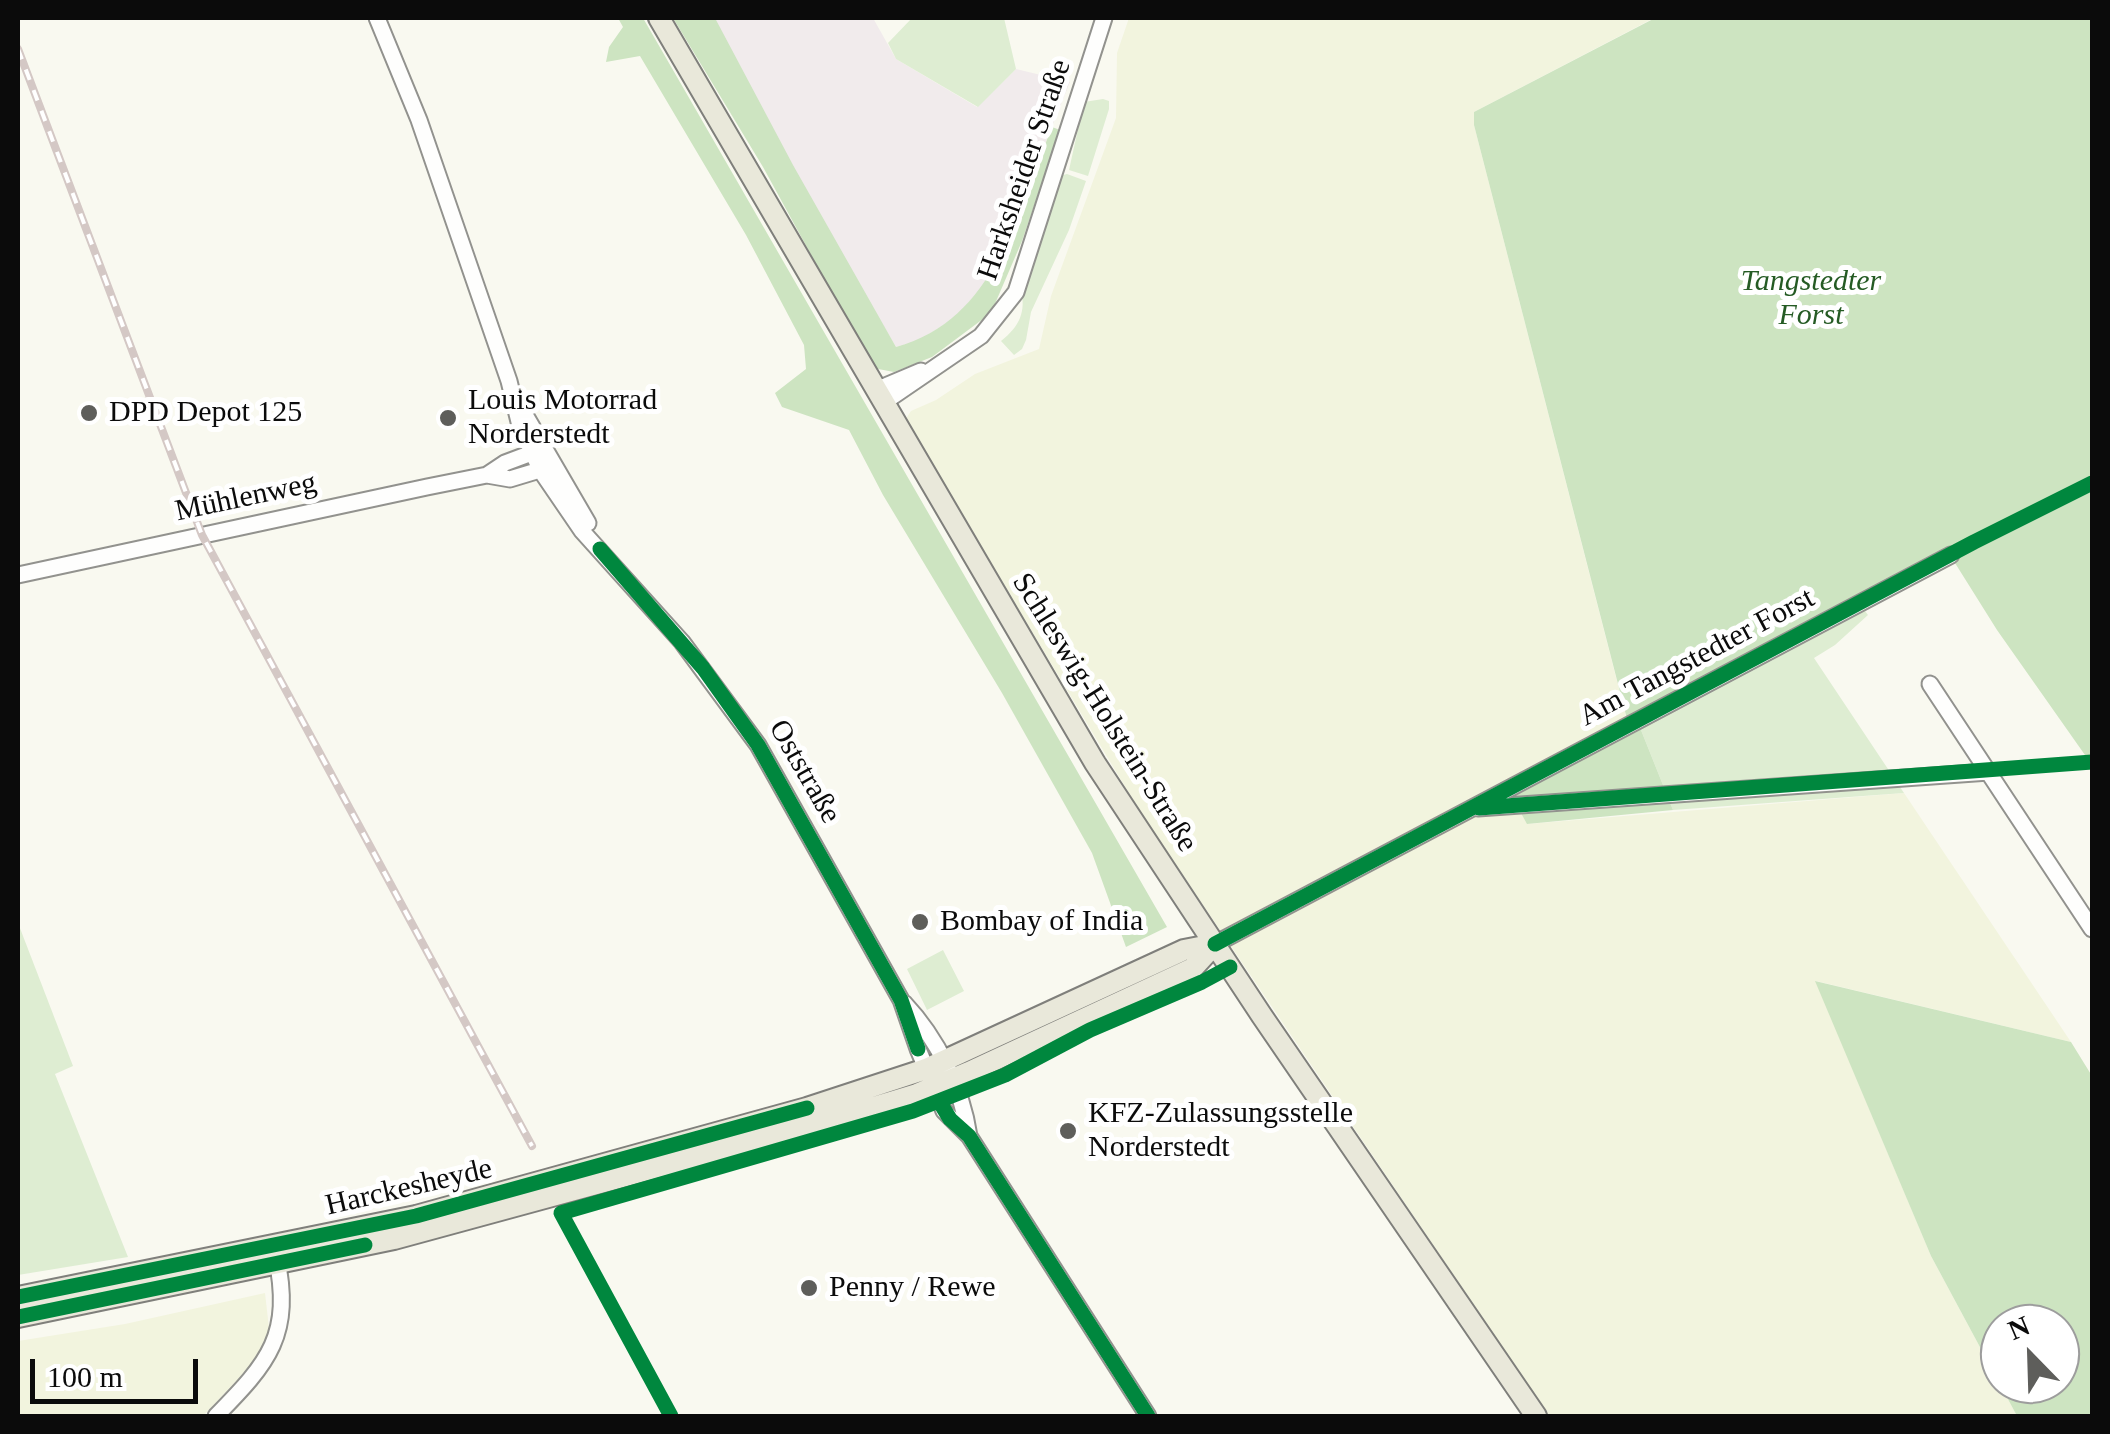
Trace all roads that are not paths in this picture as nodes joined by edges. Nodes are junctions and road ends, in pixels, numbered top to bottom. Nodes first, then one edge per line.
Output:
1 (377, 18) edge
2 (659, 18) edge
3 (1104, 18) edge
4 (879, 397) junction
5 (537, 451) junction
6 (547, 468) junction
7 (488, 475) junction
8 (1951, 554) dead end
9 (18, 576) edge
10 (1930, 684) dead end
11 (1989, 772) junction
12 (1469, 809) junction
13 (2092, 929) edge
14 (1215, 944) junction
15 (938, 1074) junction
16 (276, 1255) junction
17 (18, 1297) edge
18 (18, 1316) edge
19 (216, 1416) edge
20 (1149, 1416) edge
21 (1536, 1416) edge

1 - 5 street, Oststraße
2 - 4 main road, Schleswig-Holstein-Straße
3 - 4 street, Harksheider Straße
4 - 14 main road, Schleswig-Holstein-Straße
5 - 6 street, Oststraße
5 - 7 street, Mühlenweg
6 - 7 street, Mühlenweg
6 - 15 street, Oststraße
7 - 9 street, Mühlenweg
8 - 12 street, Am Tangstedter Forst
10 - 11 street
11 - 12 street, Am Tangstedter Forst
11 - 13 street
12 - 14 street, Am Tangstedter Forst
14 - 15 main road, Harckesheyde
14 - 21 main road, Schleswig-Holstein-Straße
15 - 16 main road, Harckesheyde
15 - 20 street, Oststraße
16 - 17 main road, Harckesheyde
16 - 18 main road, Harckesheyde
16 - 19 street

